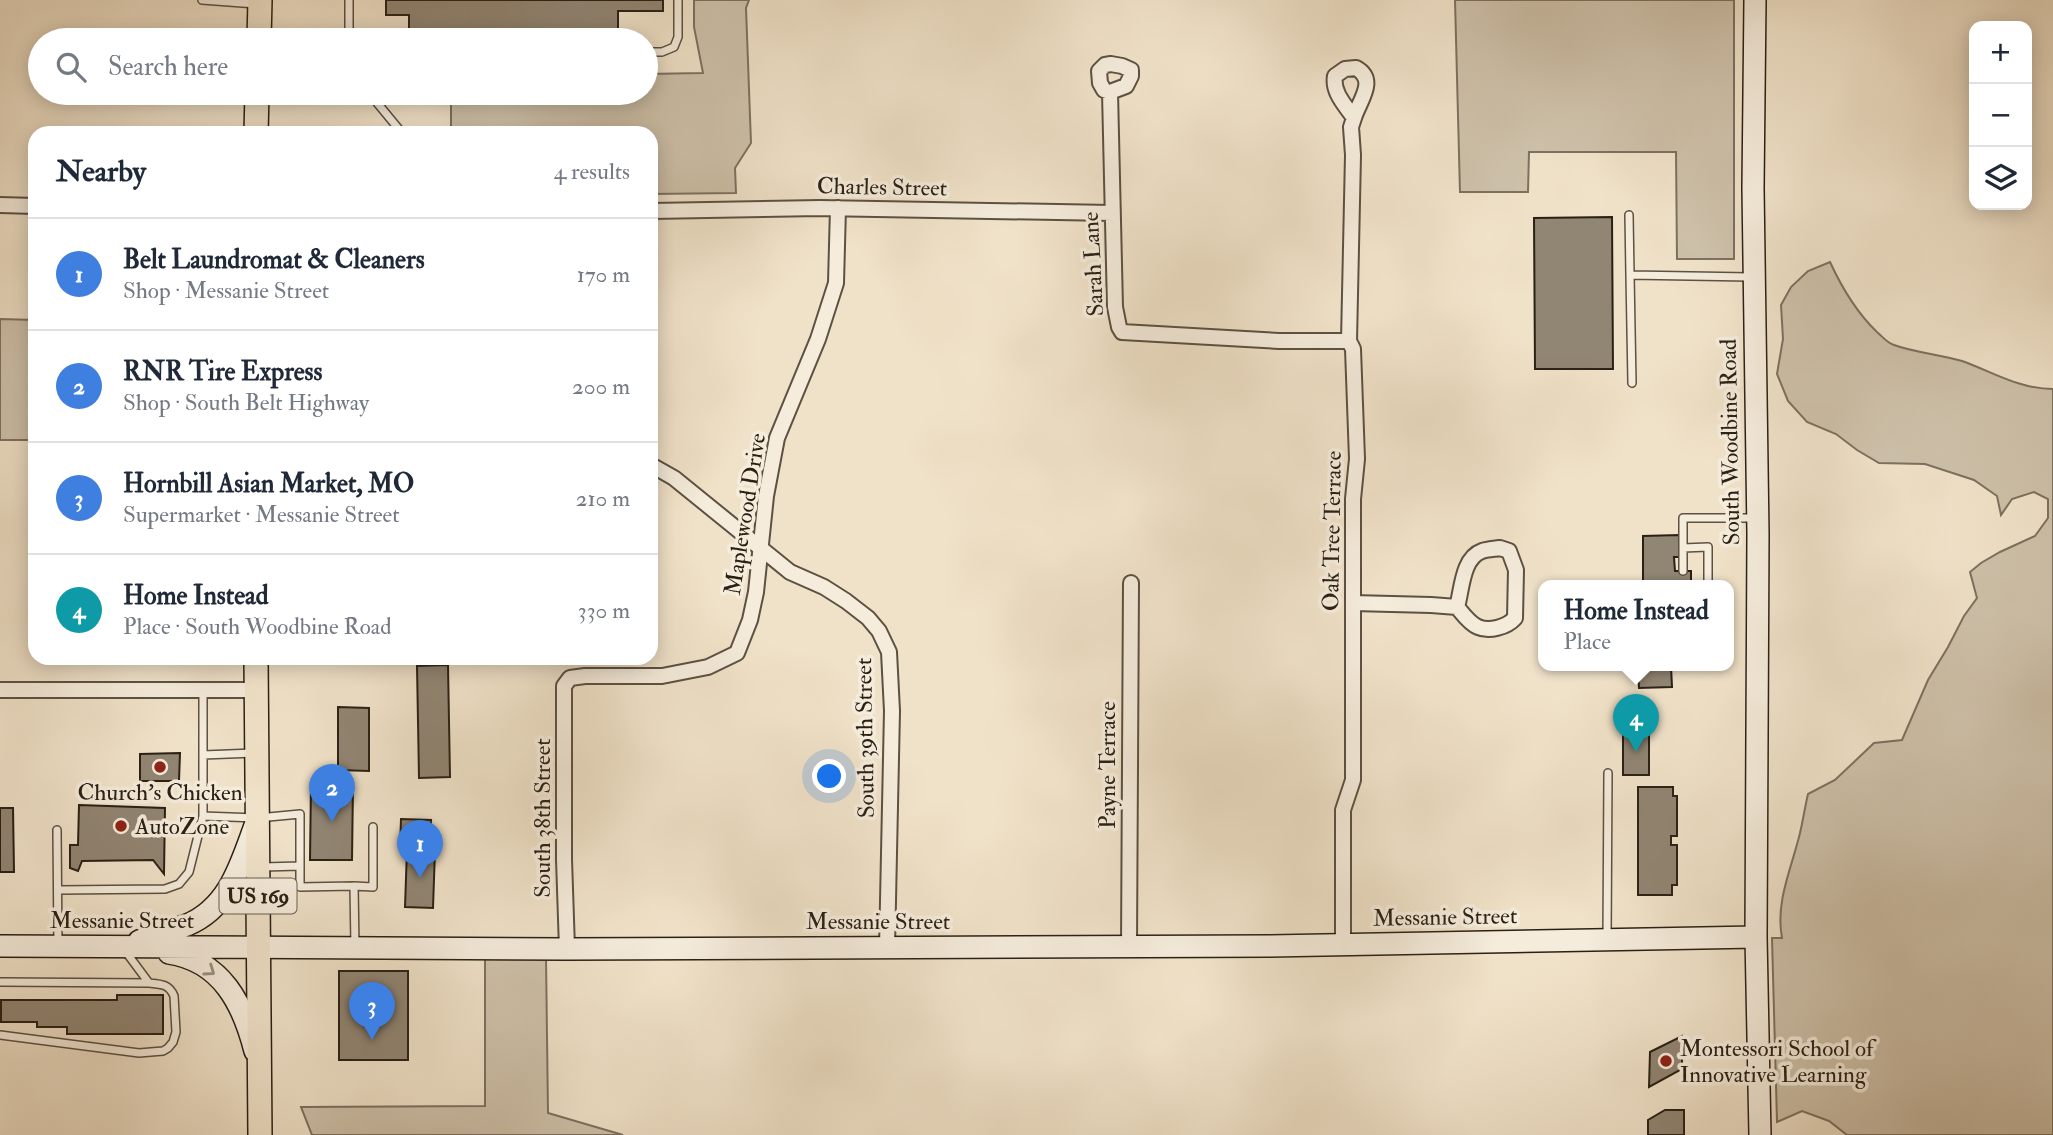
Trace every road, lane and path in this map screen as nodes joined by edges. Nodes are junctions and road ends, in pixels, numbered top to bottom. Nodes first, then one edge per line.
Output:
1 (202, 0) edge
2 (215, 0) edge
3 (349, 0) edge
4 (678, 0) edge
5 (1755, 0) edge
6 (260, 2) edge
7 (259, 28) edge
8 (349, 28) edge
9 (658, 52) edge
10 (1110, 92) dead end
11 (257, 105) edge
12 (379, 105) edge
13 (1354, 118) dead end
14 (256, 126) edge
15 (396, 126) edge
16 (0, 205) edge
17 (28, 206) edge
18 (838, 208) junction
19 (658, 211) edge
20 (1112, 213) junction
21 (1629, 215) dead end
22 (1630, 275) junction
23 (1755, 277) junction
24 (1349, 341) junction
25 (1632, 383) dead end
26 (658, 469) edge
27 (1758, 518) junction
28 (1683, 548) junction
29 (761, 549) junction
30 (1683, 571) dead end
31 (1708, 580) edge
32 (1131, 583) dead end
33 (1353, 603) junction
34 (1457, 607) junction
35 (256, 665) edge
36 (564, 686) joint
37 (0, 690) edge
38 (203, 690) junction
39 (257, 690) junction
40 (257, 753) junction
41 (203, 754) junction
42 (1608, 773) dead end
43 (203, 816) junction
44 (258, 818) junction
45 (373, 827) dead end
46 (57, 830) dead end
47 (300, 866) junction
48 (258, 867) junction
49 (354, 886) junction
50 (58, 890) junction
51 (1756, 937) junction
52 (1607, 939) junction
53 (1343, 945) junction
54 (0, 946) edge
55 (58, 946) junction
56 (122, 946) junction
57 (259, 946) junction
58 (355, 947) junction
59 (1129, 947) junction
60 (887, 948) junction
61 (567, 949) junction
62 (0, 982) edge
63 (149, 983) junction
64 (0, 1035) edge
65 (260, 1068) junction
66 (260, 1135) edge
67 (1760, 1135) edge

1 - 2 lane
2 - 6 lane
3 - 8 lane
4 - 9 lane
5 - 23 street, South Woodbine Road
6 - 7 main road
10 - 20 street, Sarah Lane
11 - 14 main road
12 - 15 lane
13 - 24 street, Oak Tree Terrace
16 - 17 street
18 - 19 street, Charles Street
18 - 20 street, Charles Street
18 - 29 street, Maplewood Drive
20 - 24 street, Sarah Lane
21 - 22 lane
22 - 23 lane
22 - 25 lane
23 - 27 street, South Woodbine Road
24 - 33 street, Oak Tree Terrace
26 - 29 street, South 39th Street
27 - 28 lane
27 - 51 street, South Woodbine Road
28 - 30 lane
28 - 31 lane
29 - 36 street, Maplewood Drive
29 - 60 street, South 39th Street
32 - 59 street, Payne Terrace
33 - 34 street
33 - 53 street, Oak Tree Terrace
34 - 34 street
35 - 39 main road, US 169
36 - 61 street, South 38th Street
37 - 38 street
38 - 39 street
38 - 41 lane
39 - 40 main road, US 169
40 - 41 lane
40 - 44 main road, US 169
41 - 43 lane
42 - 52 lane
43 - 44 lane
43 - 50 lane
44 - 47 lane
44 - 48 main road, US 169
44 - 56 street
45 - 49 lane
46 - 50 lane
47 - 48 lane
47 - 49 lane
48 - 57 main road, US 169
49 - 58 lane
50 - 55 lane
51 - 52 street, Messanie Street
51 - 67 street, South Woodbine Road
52 - 53 street, Messanie Street
53 - 59 street, Messanie Street
54 - 55 street, Messanie Street
55 - 56 street, Messanie Street
56 - 57 street, Messanie Street
56 - 63 lane
56 -> 65 street
57 - 58 street, Messanie Street
57 - 65 main road, US 169
58 - 61 street, Messanie Street
59 - 60 street, Messanie Street
60 - 61 street, Messanie Street
62 - 63 lane
63 - 64 lane
65 - 66 main road, US 169

